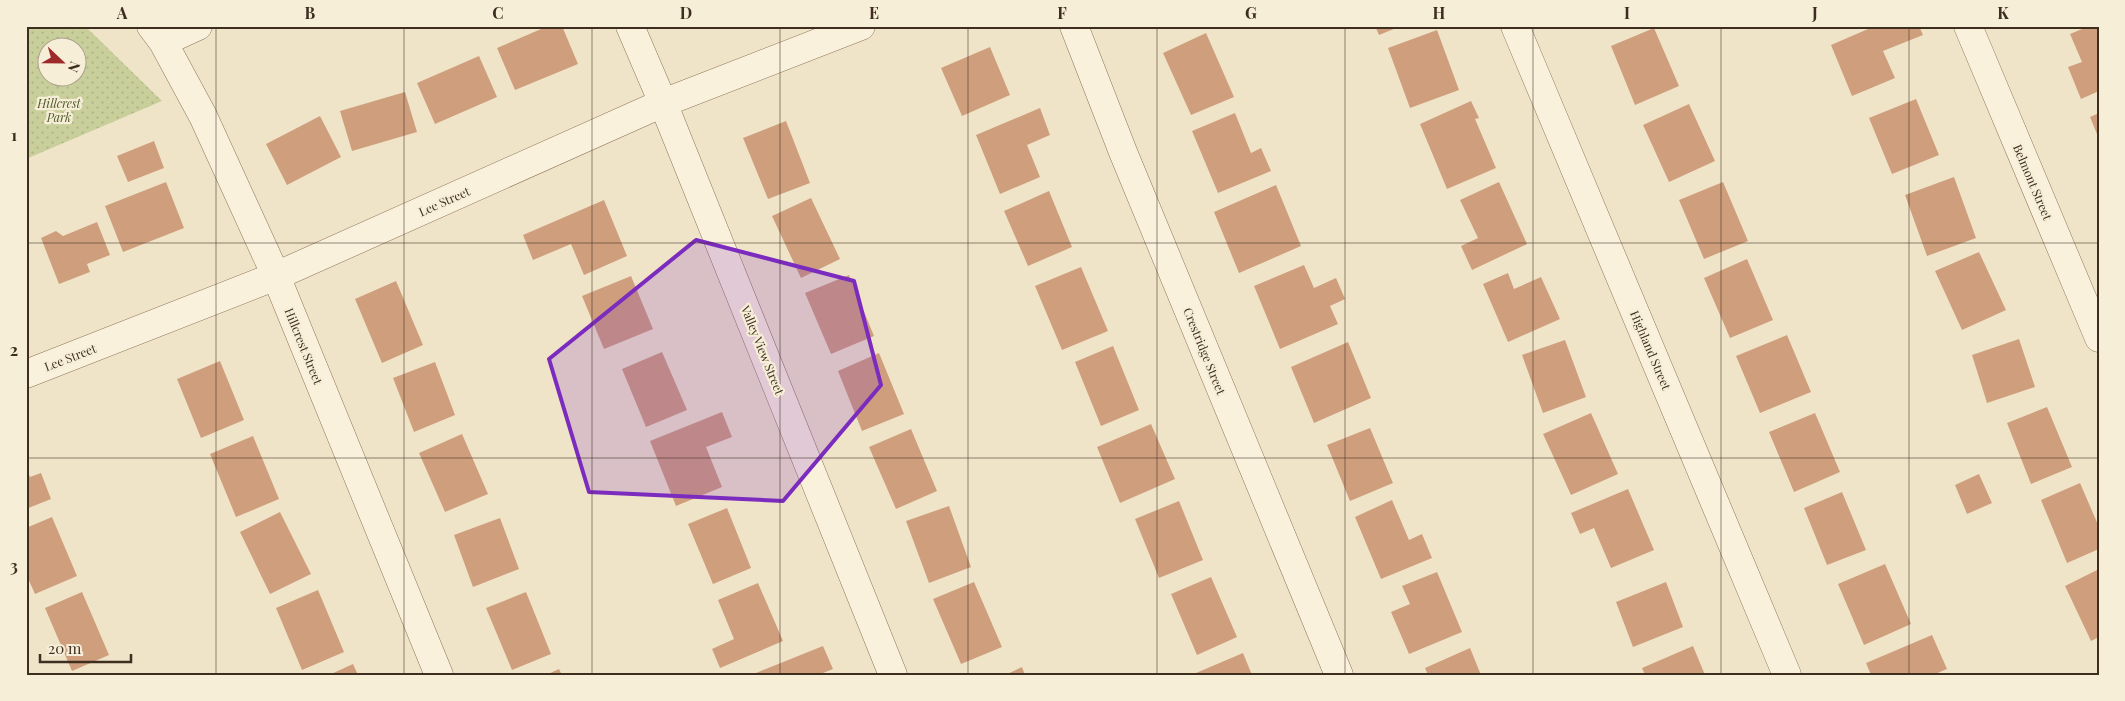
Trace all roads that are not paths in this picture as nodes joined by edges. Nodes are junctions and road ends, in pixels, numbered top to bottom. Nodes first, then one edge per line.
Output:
1 (198, 26) edge
2 (630, 26) edge
3 (861, 26) edge
4 (1074, 26) edge
5 (1515, 26) edge
6 (1968, 26) edge
7 (157, 34) edge
8 (664, 103) junction
9 (276, 276) junction
10 (2099, 338) edge
11 (26, 374) edge
12 (439, 675) edge
13 (893, 675) edge
14 (1339, 675) edge
15 (1787, 675) edge

1 - 7 street
2 - 8 street, Valley View Street
3 - 8 street, Lee Street
4 - 14 street, Crestridge Street
5 - 15 street, Highland Street
6 - 10 street, Belmont Street
7 - 9 street, Hillcrest Street
8 - 9 street, Lee Street
8 - 13 street, Valley View Street
9 - 11 street, Lee Street
9 - 12 street, Hillcrest Street

